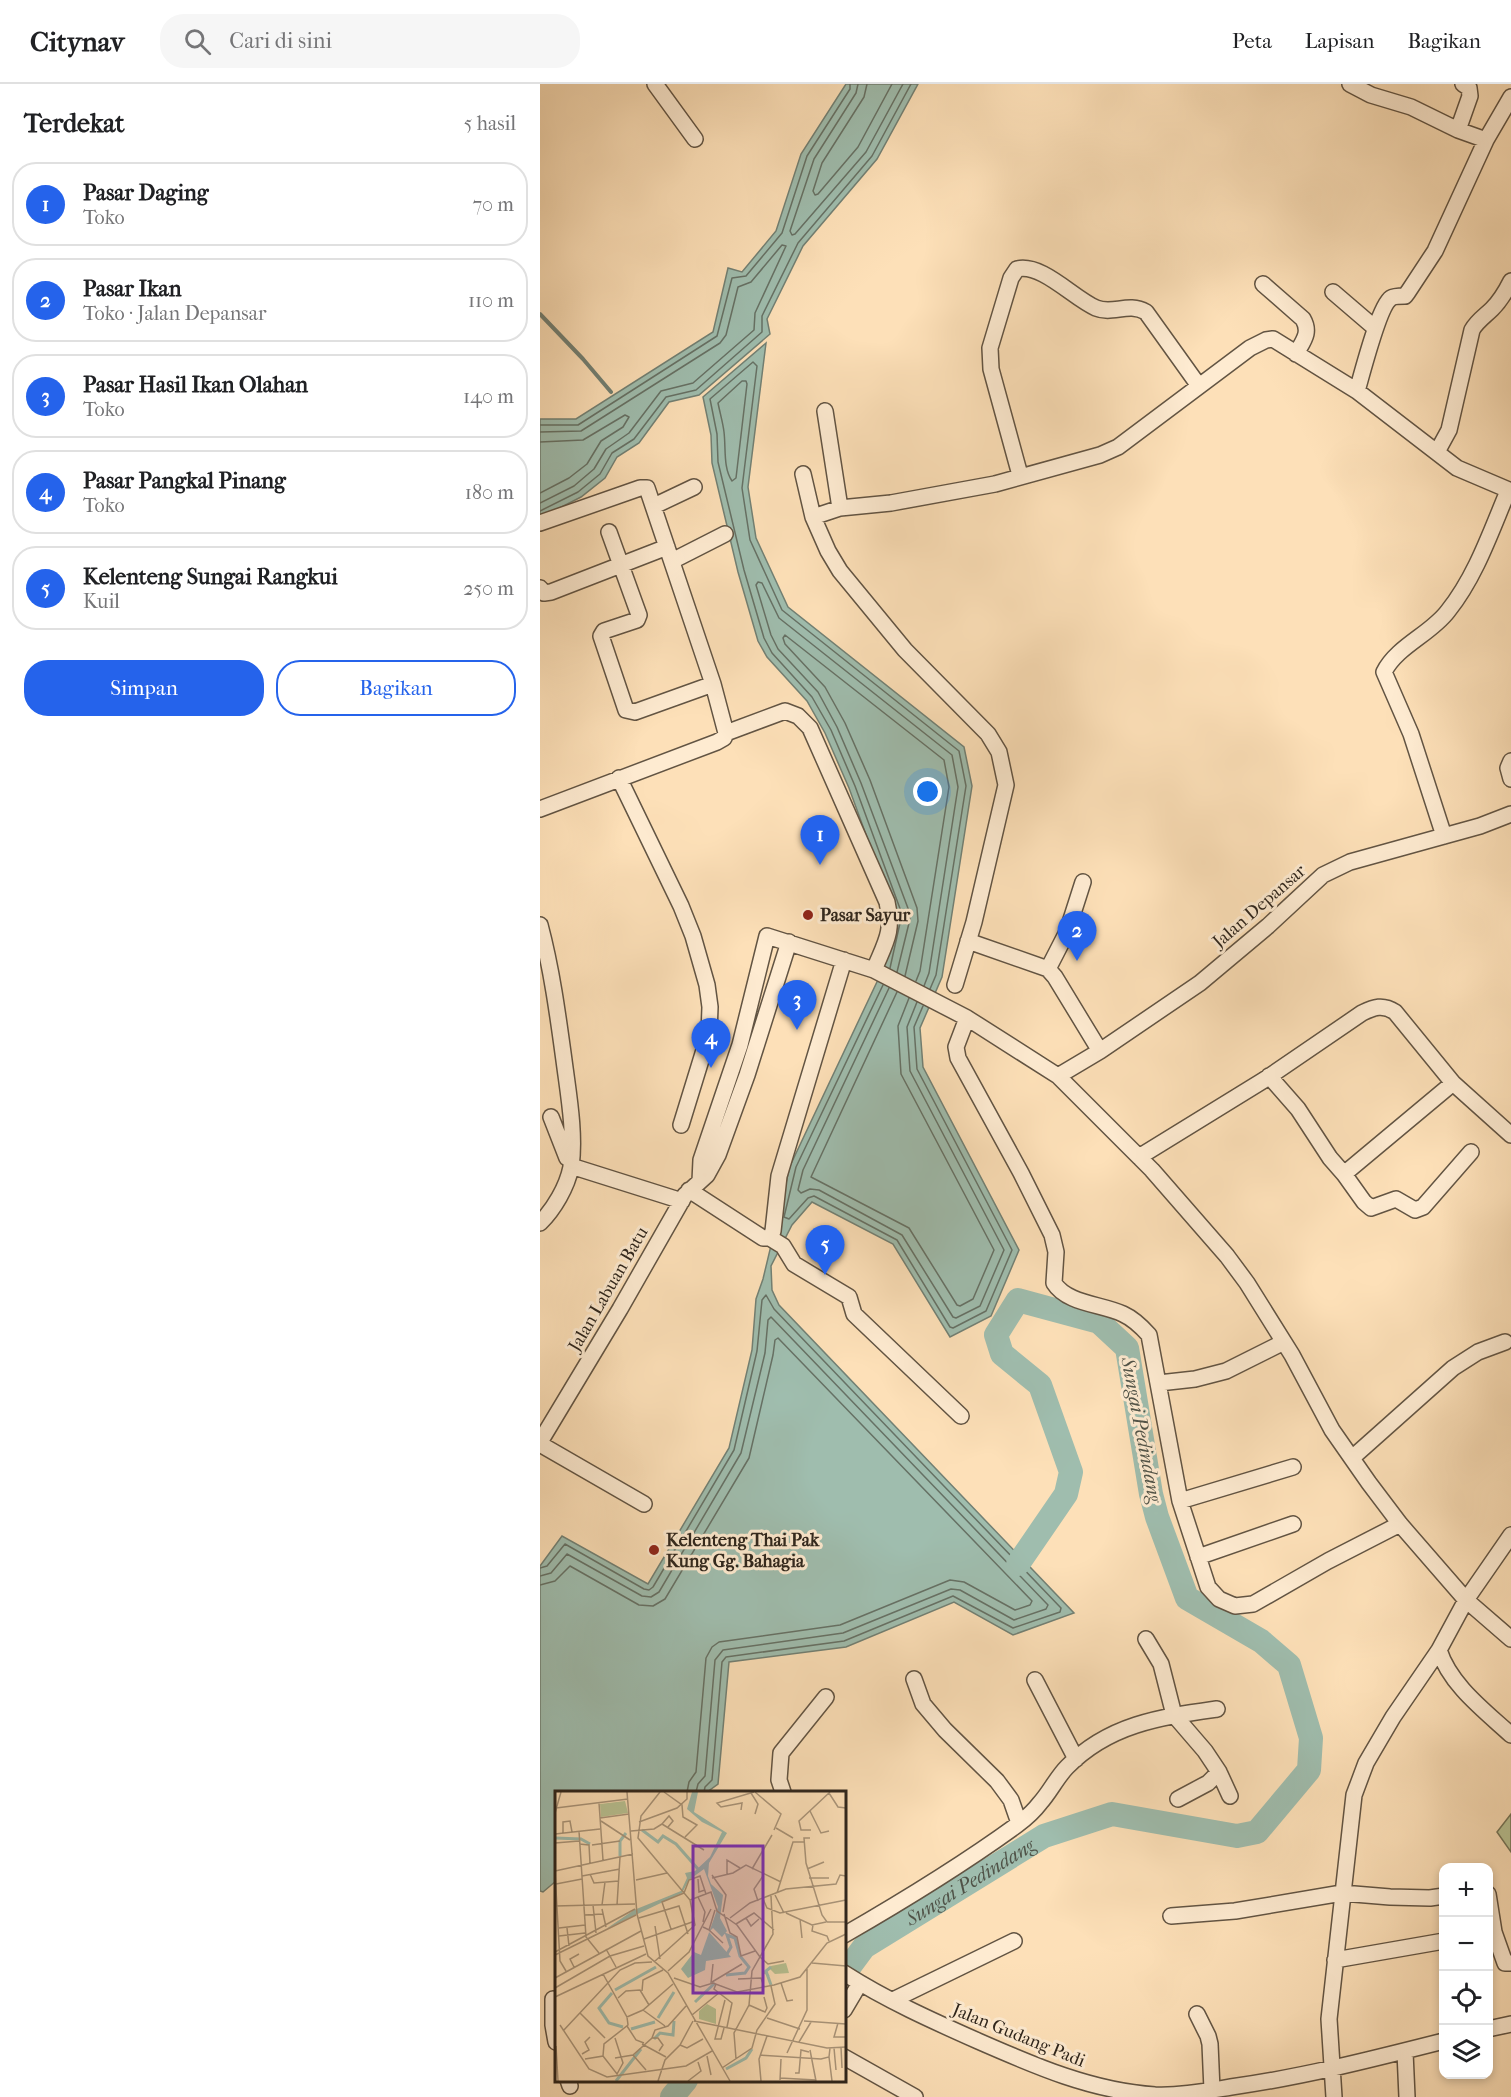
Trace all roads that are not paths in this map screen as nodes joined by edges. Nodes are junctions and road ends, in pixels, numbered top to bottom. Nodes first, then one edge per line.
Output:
1 (655, 84) edge
2 (1463, 84) edge
3 (1354, 85) edge
4 (1511, 97) edge
5 (1458, 130) junction
6 (695, 139) dead end
7 (1486, 140) junction
8 (1511, 281) edge
9 (1263, 284) dead end
10 (1333, 292) dead end
11 (1375, 328) junction
12 (1296, 354) junction
13 (1199, 386) junction
14 (1357, 391) junction
15 (825, 411) dead end
16 (1437, 452) junction
17 (802, 474) dead end
18 (1020, 476) junction
19 (694, 487) dead end
20 (1510, 491) edge
21 (654, 506) junction
22 (840, 508) junction
23 (813, 517) junction
24 (540, 523) edge
25 (609, 532) dead end
26 (724, 534) dead end
27 (670, 554) junction
28 (621, 565) junction
29 (540, 588) edge
30 (713, 684) junction
31 (726, 733) junction
32 (1511, 762) edge
33 (619, 778) junction
34 (1511, 779) edge
35 (540, 809) edge
36 (1511, 814) edge
37 (1444, 836) junction
38 (1083, 882) dead end
39 (540, 925) edge
40 (968, 941) junction
41 (789, 942) junction
42 (844, 960) junction
43 (1048, 969) junction
44 (875, 971) junction
45 (955, 985) dead end
46 (967, 1018) junction
47 (740, 1045) junction
48 (755, 1049) junction
49 (1100, 1051) junction
50 (740, 1073) junction
51 (1058, 1076) junction
52 (1269, 1076) junction
53 (1453, 1083) junction
54 (570, 1110) junction
55 (546, 1119) edge
56 (681, 1125) dead end
57 (1511, 1135) edge
58 (1472, 1152) dead end
59 (1139, 1156) junction
60 (571, 1166) junction
61 (1344, 1174) junction
62 (690, 1191) junction
63 (540, 1223) edge
64 (775, 1241) junction
65 (1284, 1341) junction
66 (1505, 1342) dead end
67 (1159, 1383) junction
68 (961, 1416) dead end
69 (540, 1443) edge
70 (1352, 1458) junction
71 (1293, 1467) dead end
72 (1180, 1501) junction
73 (644, 1504) dead end
74 (1293, 1524) dead end
75 (1400, 1524) junction
76 (1511, 1535) edge
77 (1198, 1557) junction
78 (1466, 1600) junction
79 (1511, 1638) edge
80 (1146, 1639) dead end
81 (1439, 1650) junction
82 (914, 1679) dead end
83 (1035, 1680) dead end
84 (826, 1697) dead end
85 (1217, 1709) dead end
86 (1174, 1715) junction
87 (1511, 1735) edge
88 (1076, 1759) junction
89 (1219, 1772) junction
90 (783, 1791) edge
91 (1230, 1796) dead end
92 (1178, 1799) dead end
93 (1019, 1823) junction
94 (1342, 1893) junction
95 (1439, 1896) edge
96 (1172, 1916) dead end
97 (846, 1934) edge
98 (1493, 1937) edge
99 (1014, 1941) dead end
100 (1439, 1942) edge
101 (1335, 1960) junction
102 (1511, 1963) edge
103 (846, 1974) edge
104 (859, 1983) junction
105 (550, 1998) edge
106 (893, 2000) junction
107 (846, 2006) edge
108 (1197, 2014) dead end
109 (1511, 2024) edge
110 (1493, 2029) edge
111 (555, 2036) edge
112 (1439, 2042) edge
113 (1405, 2052) junction
114 (846, 2058) edge
115 (1332, 2069) junction
116 (1212, 2090) junction
117 (912, 2096) edge
118 (1334, 2097) edge
119 (1407, 2097) edge

1 - 6 street
2 - 5 street
3 - 5 street
4 - 7 street
5 - 7 street
7 - 11 street
8 - 16 street
9 - 12 street
10 - 11 street
11 - 14 street
12 - 13 street
12 - 14 street
13 - 18 street
13 - 18 street
14 - 16 street
15 - 22 street
16 - 20 street
17 - 23 street
18 - 22 street
19 - 21 street
20 - 37 street
21 - 24 street
21 - 27 street
22 - 23 street
23 - 40 street
25 - 28 street
26 - 27 street
27 - 28 street
27 - 30 street
28 - 29 street
28 - 30 street
30 - 31 street
31 - 33 street
31 - 44 street
32 - 34 street
33 - 35 street
33 - 56 street
36 - 37 street, Jalan Depansar
37 - 49 street, Jalan Depansar
38 - 43 street
39 - 54 street
40 - 43 street
40 - 45 street
41 - 42 street
41 - 47 street
41 - 48 street
42 - 44 street
42 - 64 street
43 - 49 street
44 - 46 street
46 - 51 street
46 - 67 street
47 - 48 street
47 - 50 street
48 - 50 street
49 - 51 street, Jalan Depansar
50 - 62 street
51 - 59 street
52 - 53 street
52 - 59 street
52 - 61 street
53 - 57 street
53 - 61 street
54 - 55 street
54 - 60 street
55 - 60 street
58 - 61 street
59 - 65 street
60 - 62 street
60 - 63 street
62 - 64 street
62 - 69 street, Jalan Labuan Batu
64 - 68 street
65 - 67 street
65 - 70 street
66 - 70 street
67 - 72 street
69 - 73 street
70 - 75 street
71 - 72 street
72 - 77 street
74 - 77 street
75 - 77 street
75 - 78 street
76 - 78 street
78 - 79 street
78 - 81 street
80 - 86 street
81 - 87 street
81 - 94 street
82 - 93 street
83 - 88 street
84 - 90 street
85 - 86 street
86 - 88 street
86 - 89 street
88 - 93 street
89 - 91 street
89 - 92 street
93 - 97 street
94 - 95 street
94 - 96 street
94 - 101 street
98 - 102 street
99 - 106 street
100 - 101 street
101 - 115 street
103 - 104 street, Jalan Gudang Padi
104 - 106 street, Jalan Gudang Padi
104 - 107 street
105 - 111 street
106 - 116 street, Jalan Gudang Padi
108 - 116 street
109 - 110 street
112 - 113 street, Jalan Gudang Padi
113 - 115 street, Jalan Gudang Padi
113 - 119 street
114 - 117 street
115 - 116 street, Jalan Gudang Padi
115 - 118 street

